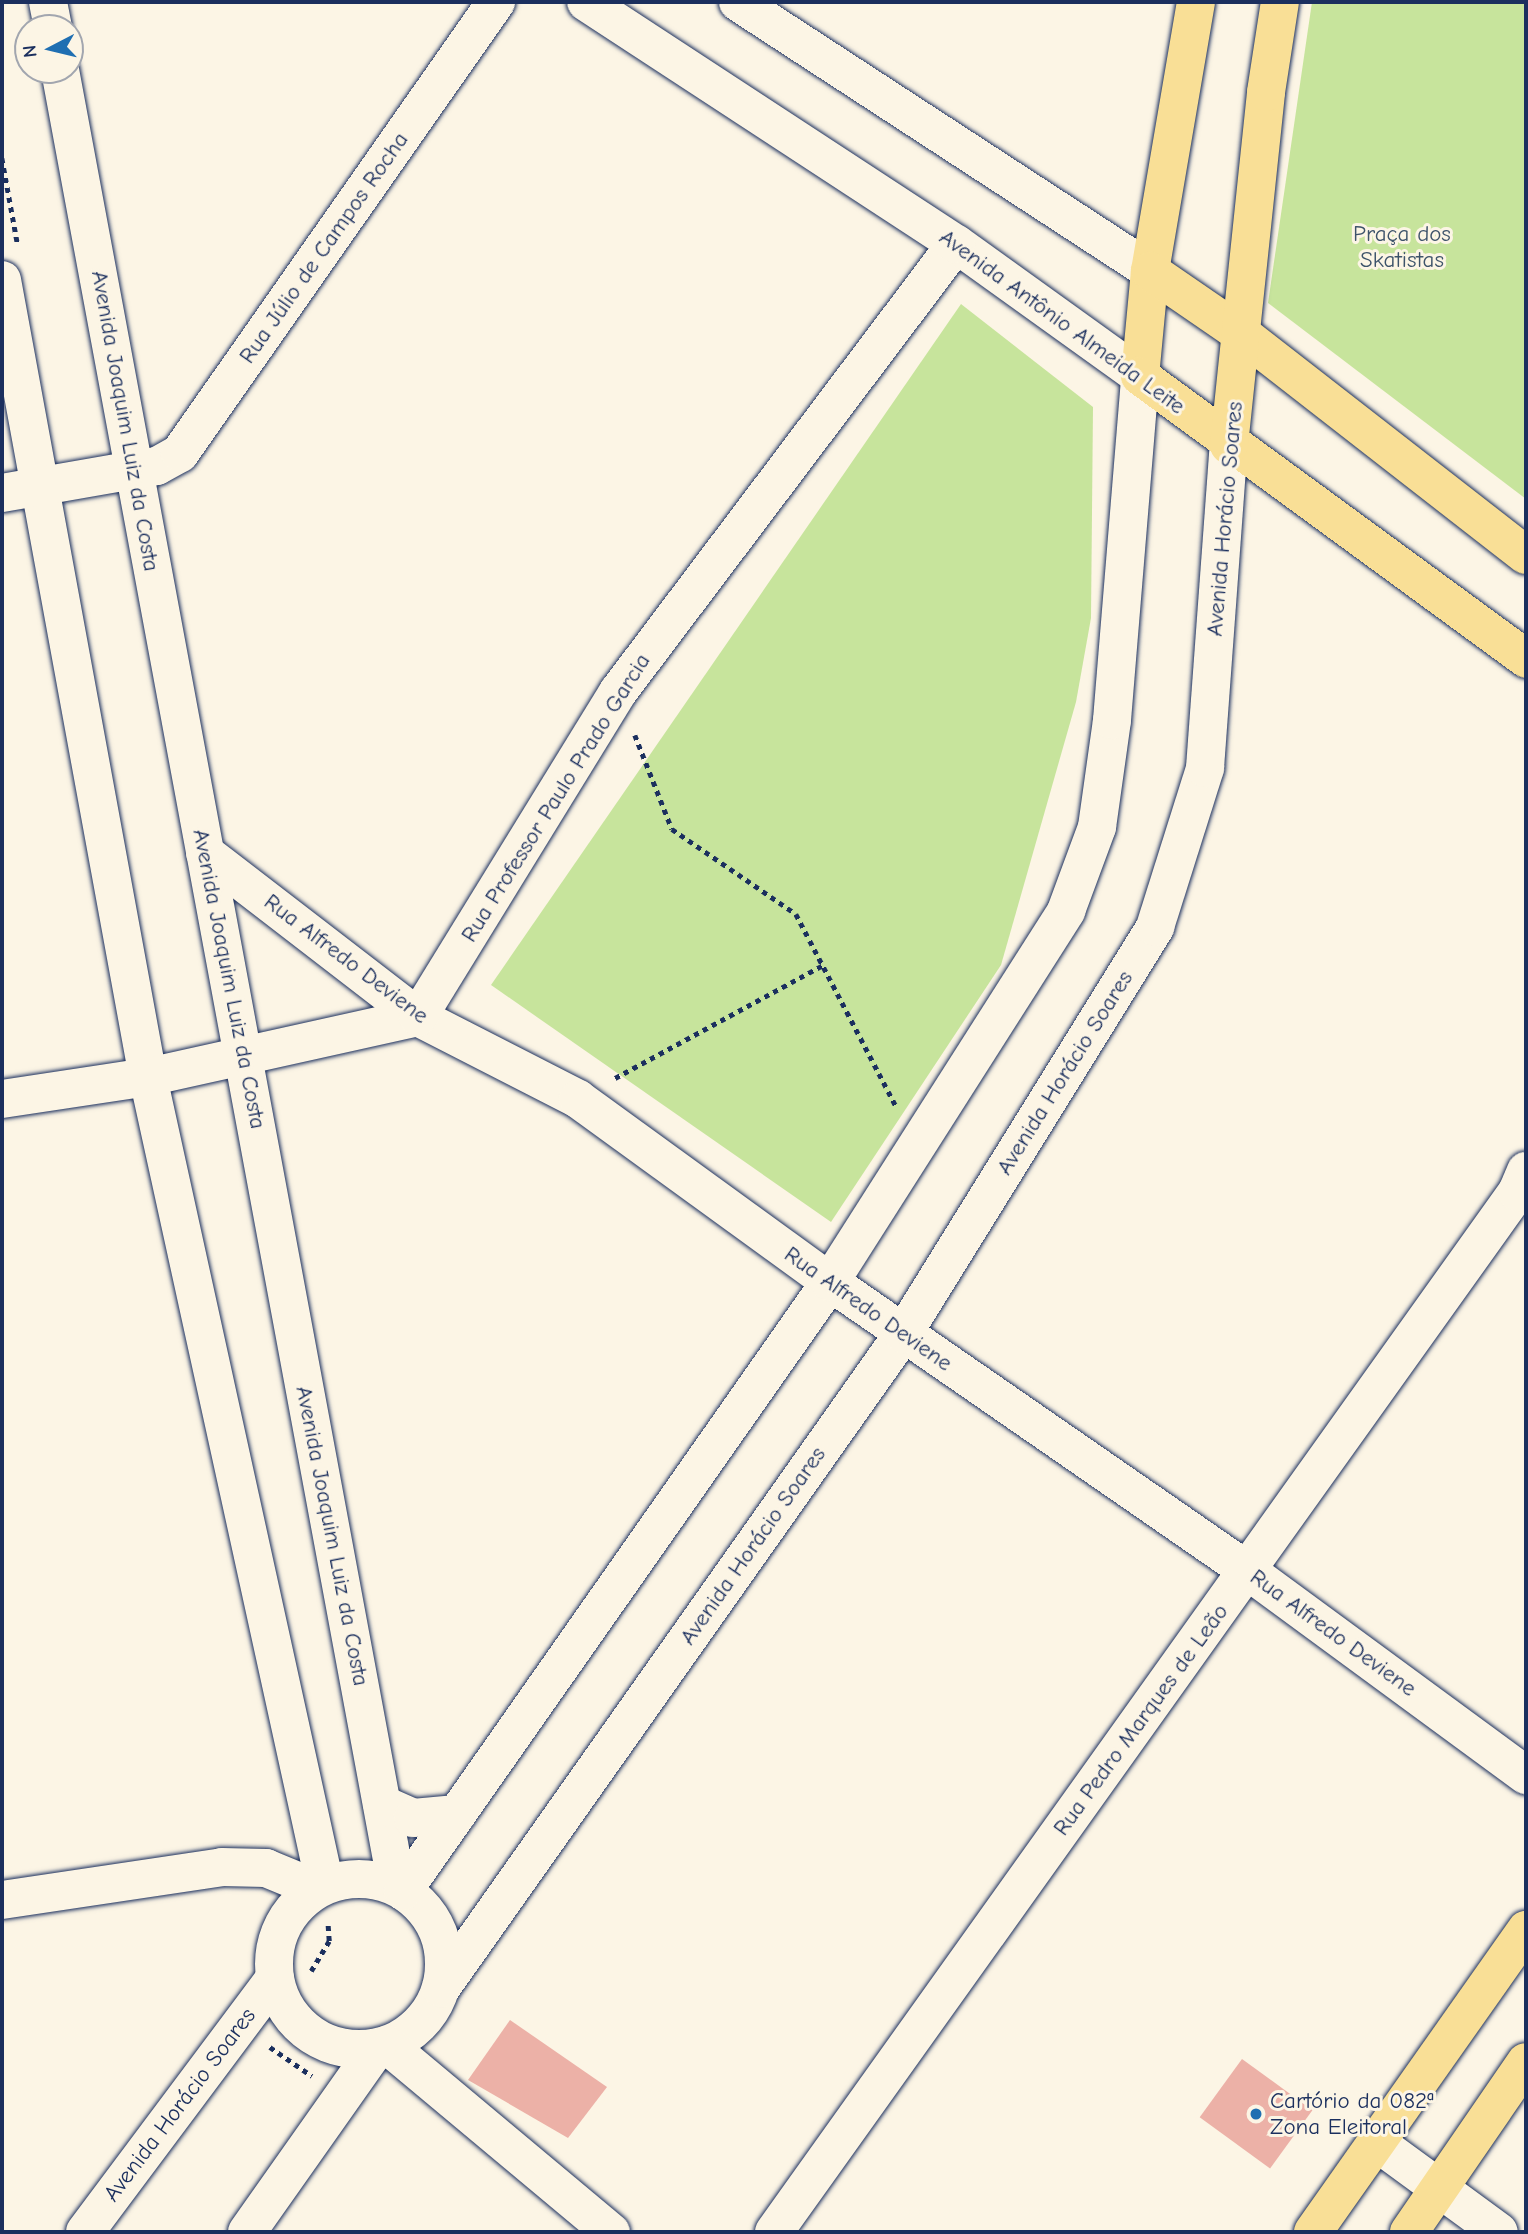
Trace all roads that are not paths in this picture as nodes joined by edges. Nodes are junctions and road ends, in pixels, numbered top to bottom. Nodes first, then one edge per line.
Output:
1 (496, 2) edge
2 (586, 2) edge
3 (738, 2) edge
4 (1196, 2) edge
5 (1280, 2) edge
6 (63, 84) edge
7 (956, 244) junction
8 (1150, 271) junction
9 (2, 280) edge
10 (1243, 335) junction
11 (1140, 376) junction
12 (1229, 445) junction
13 (134, 470) junction
14 (40, 487) junction
15 (2, 493) edge
16 (1526, 555) edge
17 (1526, 659) edge
18 (205, 853) junction
19 (418, 1017) junction
20 (243, 1056) junction
21 (148, 1077) junction
22 (2, 1099) edge
23 (1526, 1171) edge
24 (830, 1282) junction
25 (903, 1334) junction
26 (1248, 1571) junction
27 (1526, 1775) edge
28 (382, 1804) junction
29 (457, 1814) junction
30 (321, 1887) junction
31 (400, 1889) junction
32 (2, 1900) edge
33 (1526, 1930) edge
34 (275, 1978) junction
35 (441, 1988) junction
36 (382, 2047) junction
37 (1526, 2062) edge
38 (1376, 2143) junction
39 (1439, 2188) junction
40 (85, 2232) edge
41 (247, 2232) edge
42 (611, 2232) edge
43 (774, 2232) edge
44 (1313, 2232) edge
45 (1409, 2232) edge
46 (1499, 2232) edge

1 - 13 street, Rua Júlio de Campos Rocha
2 - 7 street, Avenida Antônio Almeida Leite
3 - 8 street
4 - 8 main road
5 - 10 main road, Avenida Horácio Soares
6 - 13 street, Avenida Joaquim Luiz da Costa
7 - 11 street, Avenida Antônio Almeida Leite
7 - 19 street, Rua Professor Paulo Prado Garcia
8 - 10 main road
8 - 11 main road
9 - 14 street
10 - 12 main road, Avenida Horácio Soares
10 - 16 main road
11 - 12 main road, Avenida Antônio Almeida Leite
11 - 24 street
12 - 17 main road, Avenida Antônio Almeida Leite
12 - 25 street, Avenida Horácio Soares
13 - 14 street, Rua Júlio de Campos Rocha
13 - 18 street, Avenida Joaquim Luiz da Costa
14 - 15 street, Rua Júlio de Campos Rocha
14 - 21 street
18 - 19 street, Rua Alfredo Deviene
18 - 20 street, Avenida Joaquim Luiz da Costa
19 - 20 street
19 - 24 street, Rua Alfredo Deviene
20 - 21 street
20 - 28 street, Avenida Joaquim Luiz da Costa
21 - 22 street
21 - 30 street
23 - 26 street, Rua Pedro Marques de Leão
24 - 25 street, Rua Alfredo Deviene
24 - 29 street
25 - 26 street, Rua Alfredo Deviene
25 - 35 street, Avenida Horácio Soares
26 - 27 street, Rua Alfredo Deviene
26 - 43 street, Rua Pedro Marques de Leão
28 - 29 street
28 - 31 street, Avenida Joaquim Luiz da Costa
29 - 31 street
30 - 31 street
30 - 32 street
30 - 34 street
31 - 35 street
33 - 38 main road
34 - 36 street
34 - 40 street, Avenida Horácio Soares
35 - 36 street
36 - 41 street
36 - 42 street
37 - 39 main road
38 - 39 street
38 - 44 main road
39 - 45 main road
39 - 46 street

